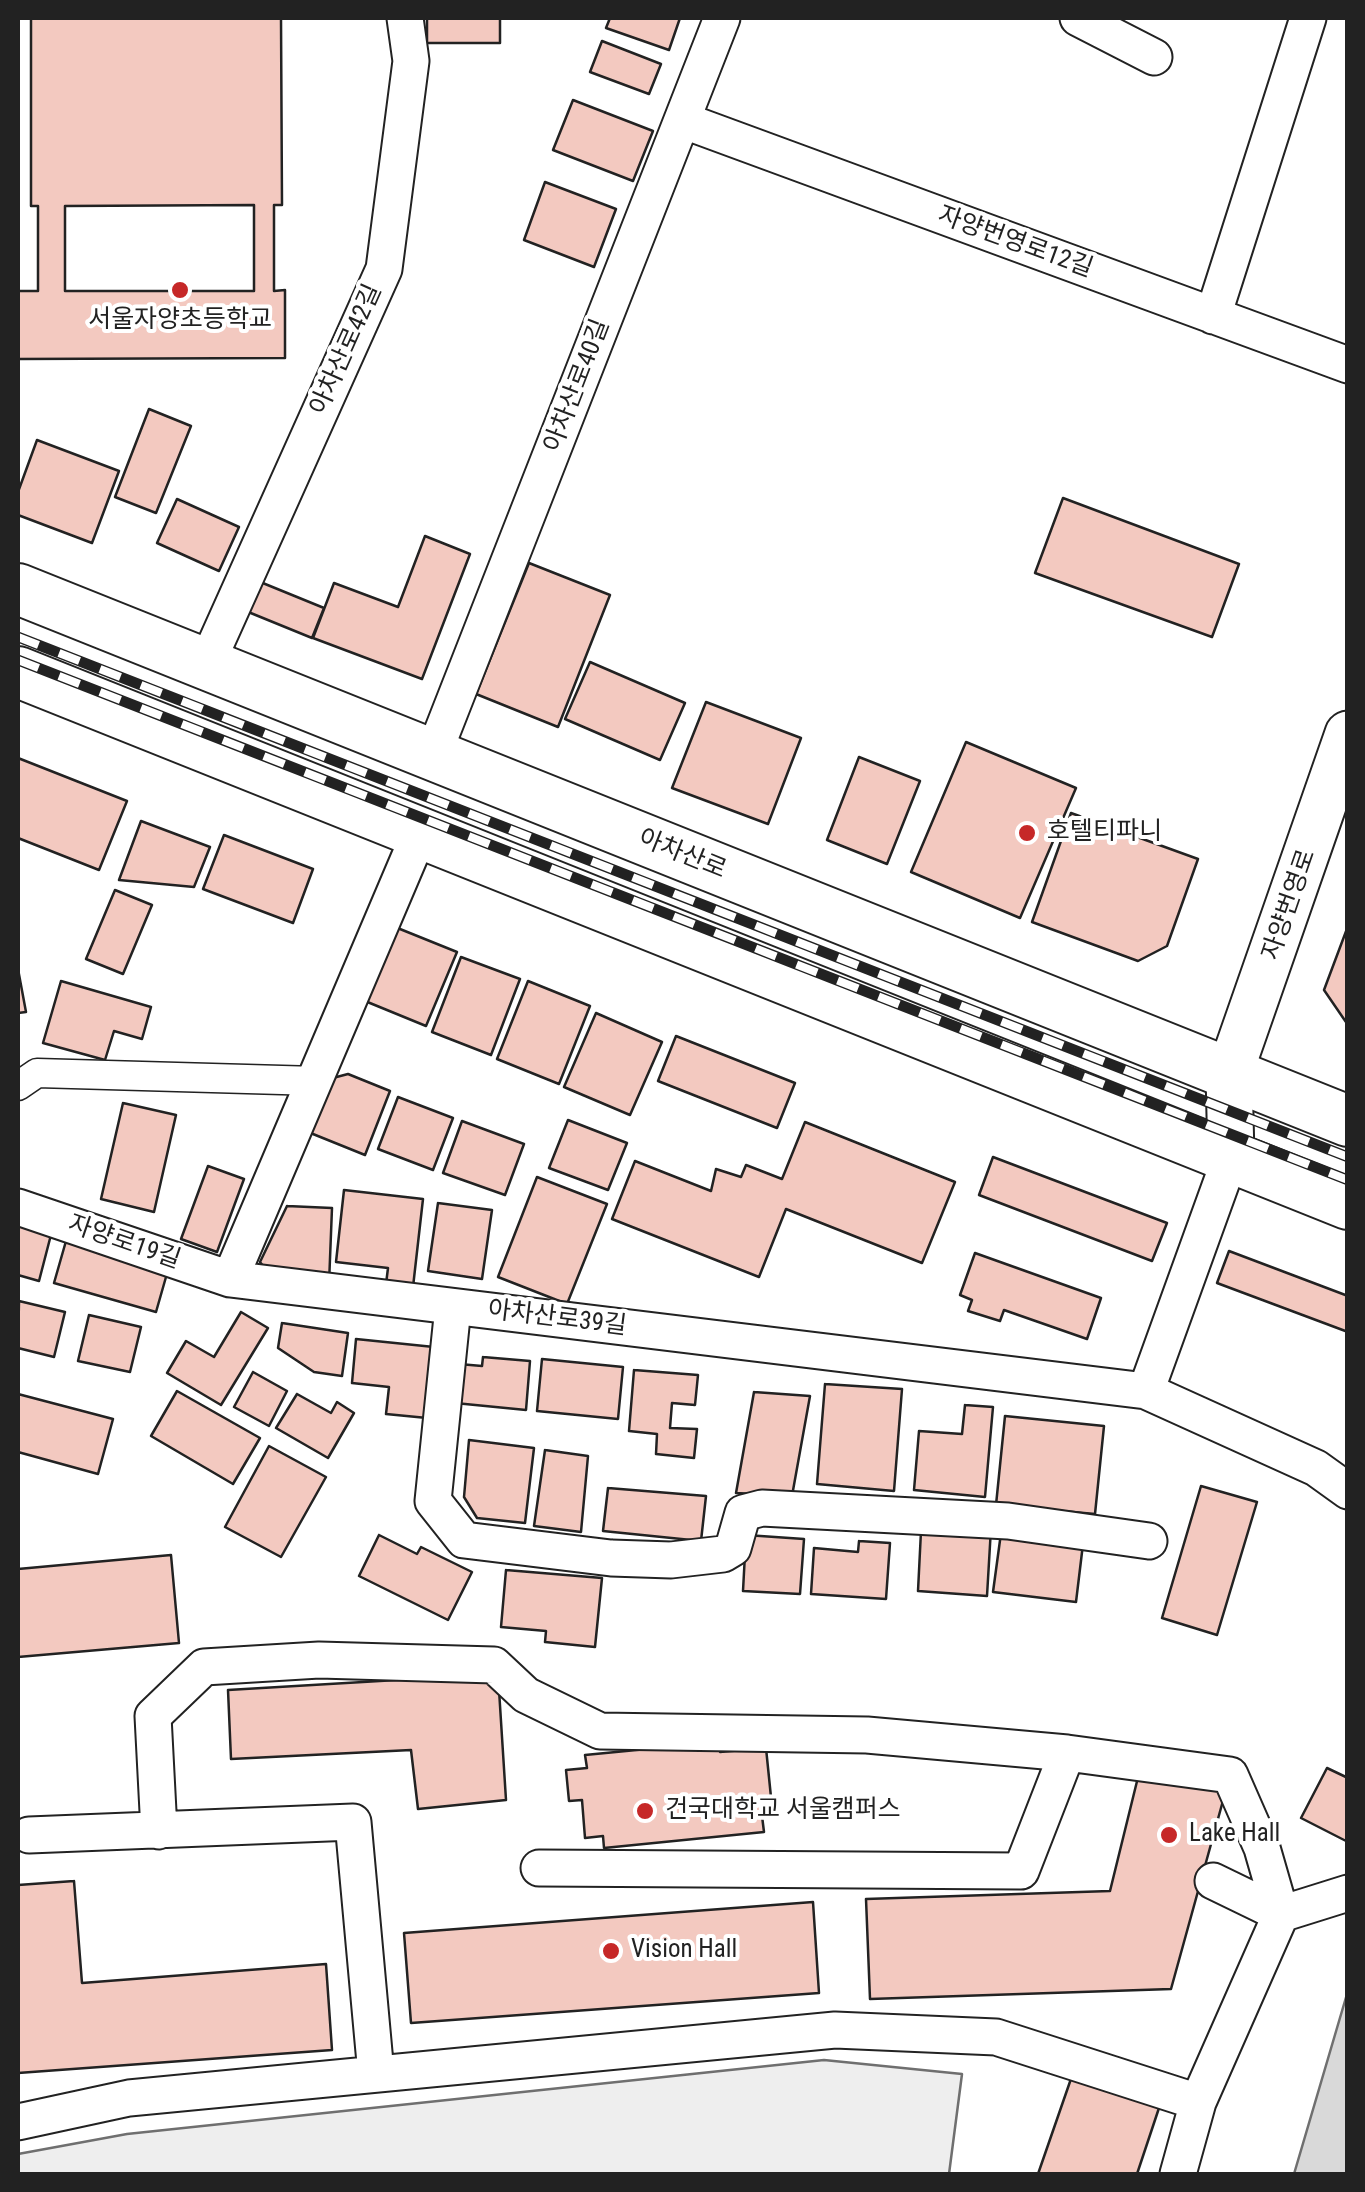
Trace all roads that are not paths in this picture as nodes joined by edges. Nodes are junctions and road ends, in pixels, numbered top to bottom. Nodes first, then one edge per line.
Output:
1 (404, 18) edge
2 (722, 18) edge
3 (1078, 18) edge
4 (1308, 18) edge
5 (1154, 57) dead end
6 (682, 120) junction
7 (1213, 316) junction
8 (1348, 366) edge
9 (18, 589) edge
10 (208, 663) junction
11 (18, 672) edge
12 (1348, 734) edge
13 (433, 755) junction
14 (421, 830) junction
15 (1229, 1075) junction
16 (317, 1081) junction
17 (18, 1086) edge
18 (1348, 1121) edge
19 (1231, 1156) junction
20 (1348, 1204) edge
21 (18, 1207) edge
22 (230, 1279) junction
23 (453, 1307) junction
24 (1146, 1391) junction
25 (1348, 1491) edge
26 (1149, 1541) dead end
27 (1067, 1754) junction
28 (159, 1830) junction
29 (29, 1835) dead end
30 (540, 1868) dead end
31 (1212, 1881) dead end
32 (1348, 1893) edge
33 (1281, 1914) junction
34 (376, 2074) junction
35 (1198, 2102) junction
36 (18, 2122) edge
37 (1178, 2174) edge

1 - 10 street, 아차산로42길
2 - 6 street, 아차산로40길
3 - 5 street
4 - 7 street
6 - 7 street, 자양번영로12길
6 - 13 street, 아차산로40길
7 - 8 street, 자양번영로12길
9 - 10 main road, 아차산로
10 - 13 main road, 아차산로
11 - 14 main road
12 - 15 street, 자양번영로
13 - 15 main road, 아차산로
14 - 16 street
14 - 19 main road
15 - 18 main road, 아차산로
15 - 19 street
16 - 17 street
16 - 22 street
19 - 20 main road
19 - 24 street
21 - 22 street, 자양로19길
22 - 23 street, 아차산로39길
23 - 24 street, 아차산로39길
23 - 26 street
24 - 25 street, 아차산로39길
27 - 28 street
27 - 30 street
27 - 33 street
28 - 29 street
28 - 34 street
31 - 33 street
32 - 33 street
33 - 35 street
34 - 35 street
34 - 36 street
35 - 37 street

